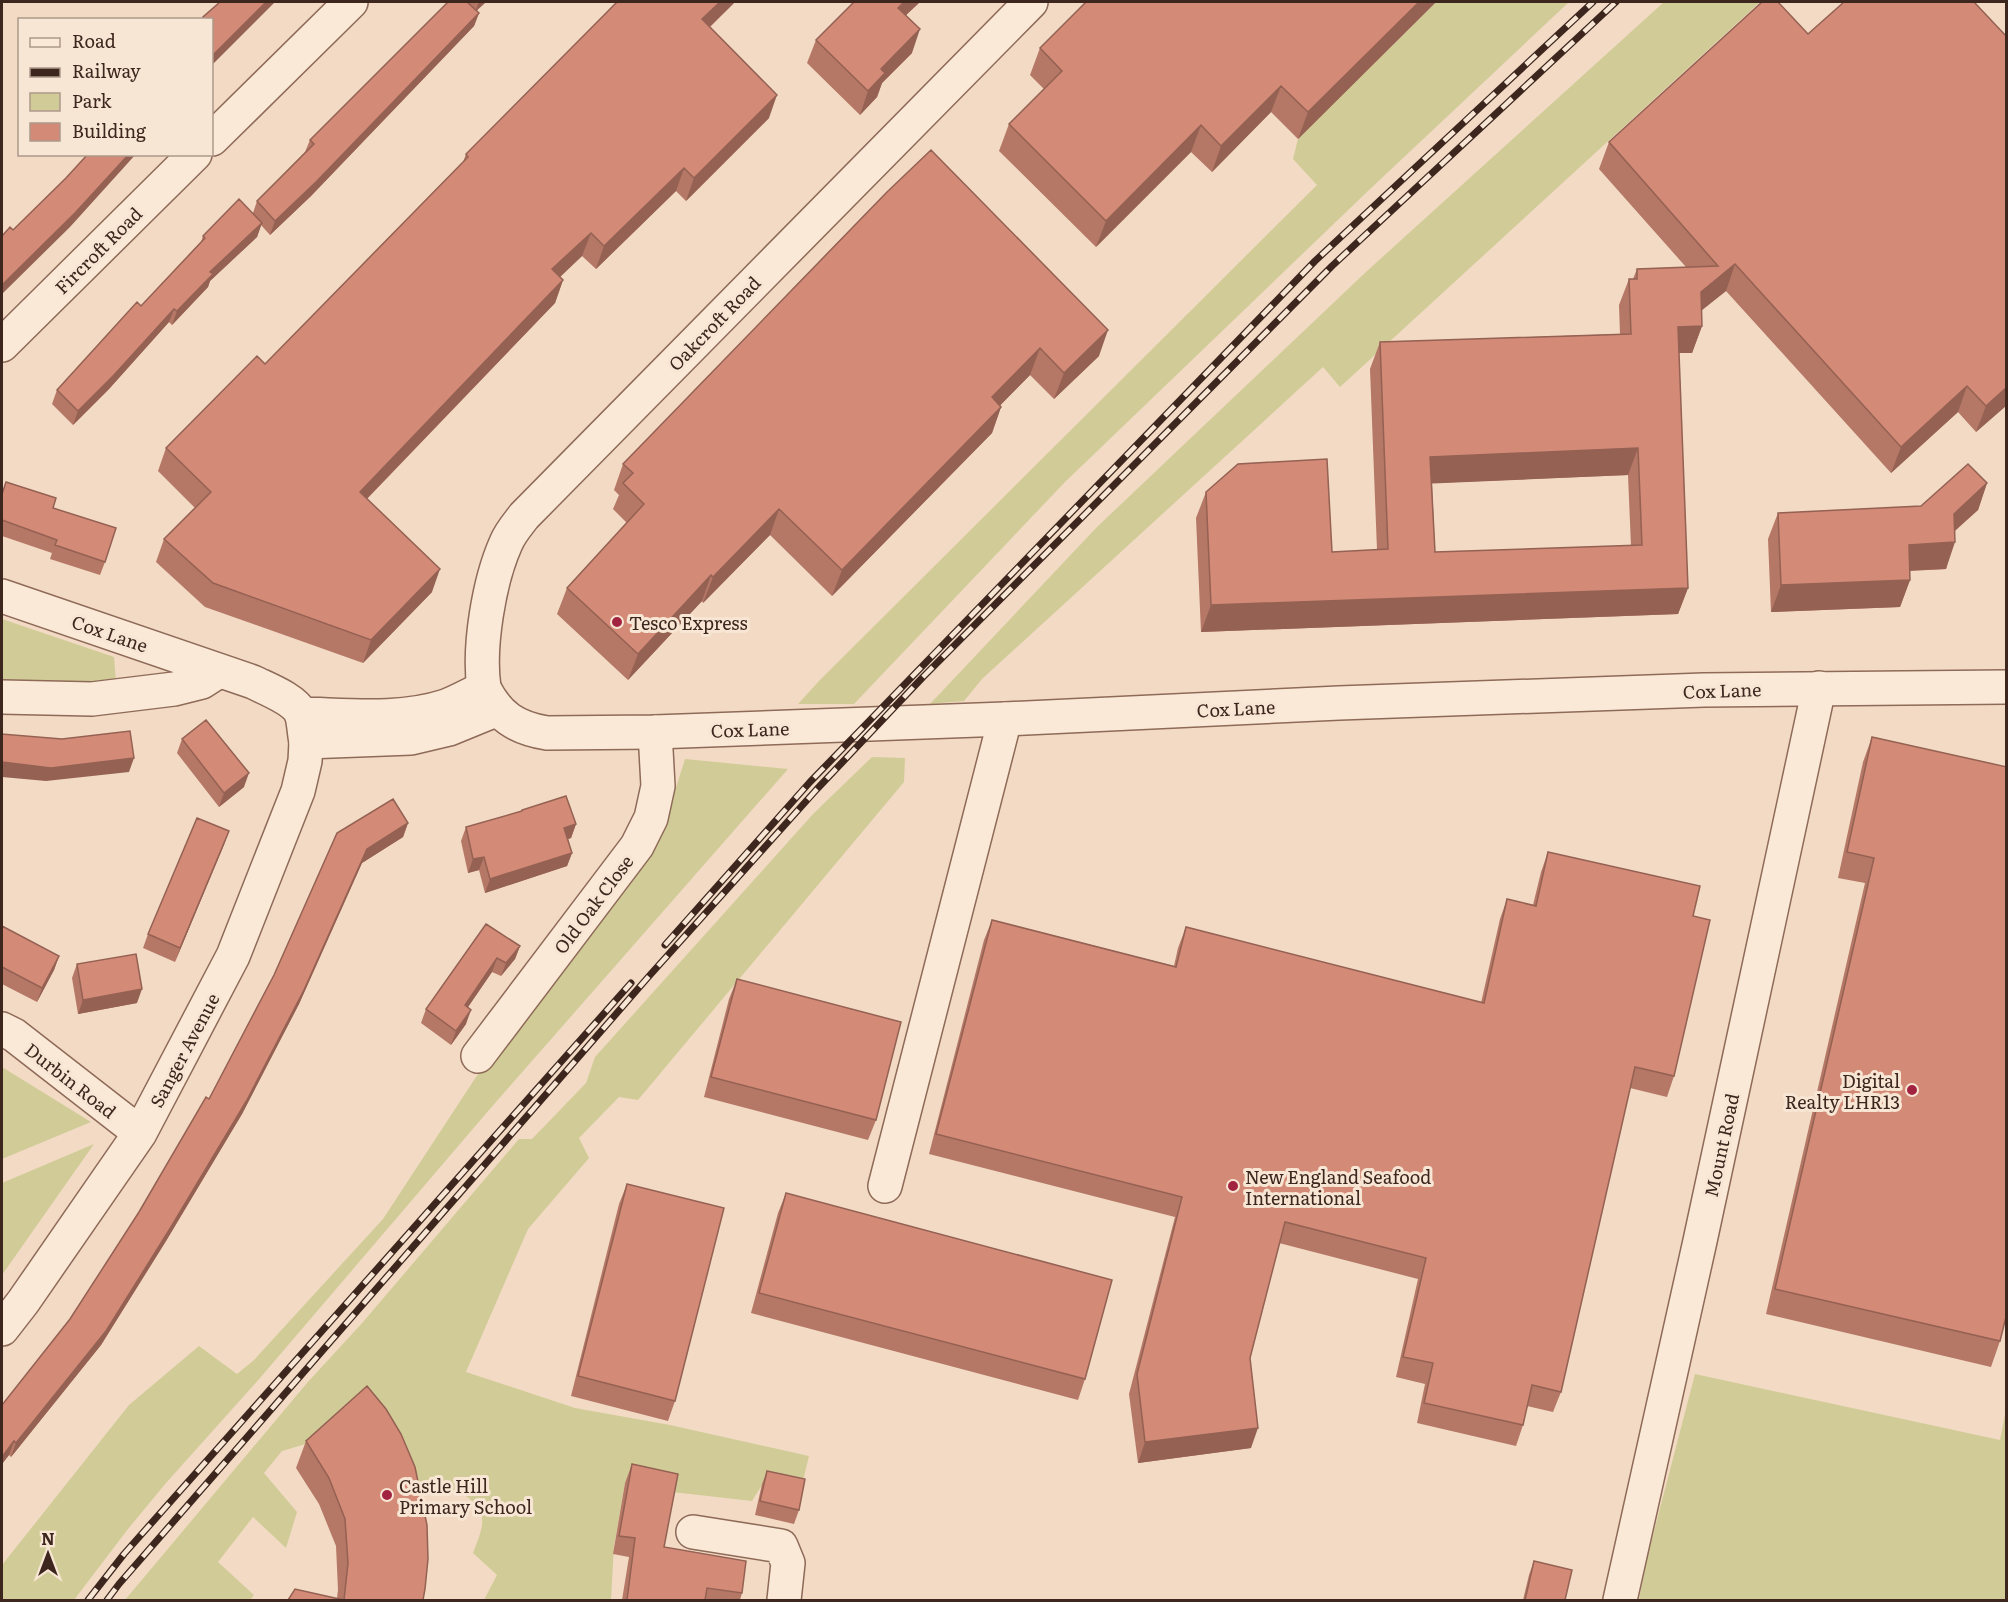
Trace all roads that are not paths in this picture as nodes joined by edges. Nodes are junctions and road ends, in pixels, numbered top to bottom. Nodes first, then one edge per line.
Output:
1 (351, 2) edge
2 (1031, 2) edge
3 (213, 138) edge
4 (193, 156) edge
5 (2, 345) edge
6 (2, 596) edge
7 (219, 671) junction
8 (2007, 687) edge
9 (1819, 688) junction
10 (2, 697) edge
11 (491, 699) junction
12 (1005, 719) junction
13 (303, 728) junction
14 (655, 732) junction
15 (2, 1029) edge
16 (477, 1056) dead end
17 (140, 1133) junction
18 (885, 1186) dead end
19 (2, 1329) edge
20 (693, 1532) dead end
21 (784, 1600) edge
22 (1620, 1600) edge

1 - 3 street
2 - 11 street, Oakcroft Road
4 - 5 street, Fircroft Road
6 - 7 street, Cox Lane
7 - 10 street
7 - 13 street, Cox Lane
8 - 9 street, Cox Lane
9 - 12 street, Cox Lane
9 - 22 street, Mount Road
11 - 13 street
11 - 14 street, Cox Lane
12 - 14 street, Cox Lane
12 - 18 street
13 - 17 street, Sanger Avenue
14 - 16 street, Old Oak Close
15 - 17 street, Durbin Road
17 - 19 street, Sanger Avenue
20 - 21 street

